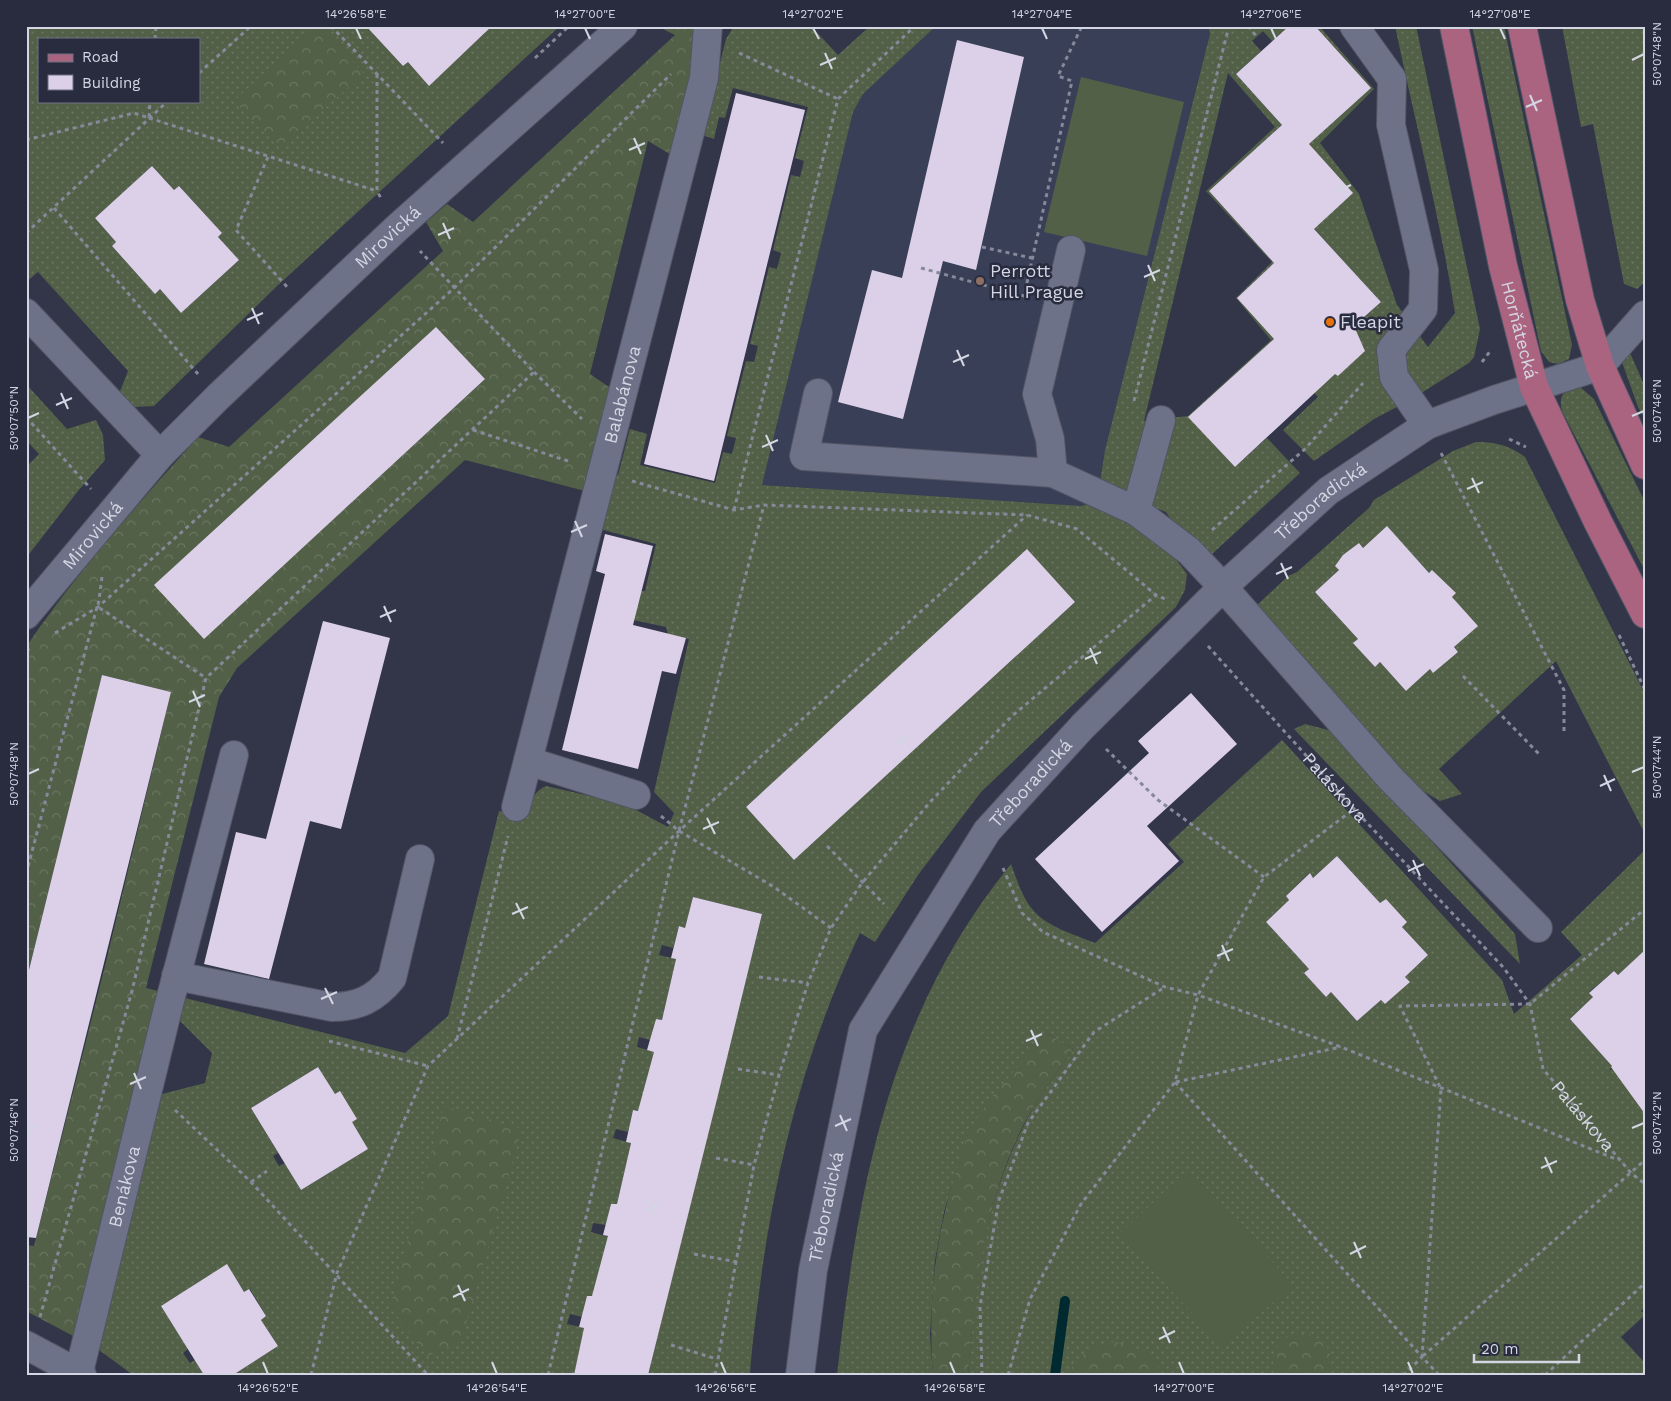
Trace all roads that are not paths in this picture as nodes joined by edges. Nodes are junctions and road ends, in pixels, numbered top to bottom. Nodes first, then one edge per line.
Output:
1 (623, 26) edge
2 (1354, 26) edge
3 (1454, 26) edge
4 (1522, 26) edge
5 (708, 32) edge
6 (1070, 250) dead end
7 (26, 314) edge
8 (1645, 315) edge
9 (1600, 366) junction
10 (1534, 387) junction
11 (818, 393) dead end
12 (1161, 420) dead end
13 (1427, 425) junction
14 (160, 455) junction
15 (1645, 465) edge
16 (1052, 473) junction
17 (1136, 511) junction
18 (1223, 587) junction
19 (1645, 614) edge
20 (26, 615) edge
21 (234, 754) dead end
22 (528, 761) junction
23 (636, 796) road end
24 (516, 807) road end
25 (420, 859) dead end
26 (1538, 928) dead end
27 (173, 988) junction
28 (29, 1346) edge
29 (81, 1373) edge
30 (800, 1375) edge

1 - 14 street, Mirovická
2 - 13 street
3 - 10 main road, Horňátecká
4 - 9 main road
5 - 22 street, Balabánova
6 - 16 street
7 - 14 street
8 - 9 street
9 - 10 street, Třeboradická
9 - 15 main road
10 - 13 street, Třeboradická
10 - 19 main road, Horňátecká
11 - 16 street
12 - 17 street
13 - 18 street, Třeboradická
14 - 20 street, Mirovická
16 - 17 street
17 - 18 street
18 - 26 street
18 - 30 street, Třeboradická
21 - 27 street, Benákova
22 - 23 street
22 - 24 street, Balabánova
25 - 27 street
27 - 29 street, Benákova
28 - 29 street

